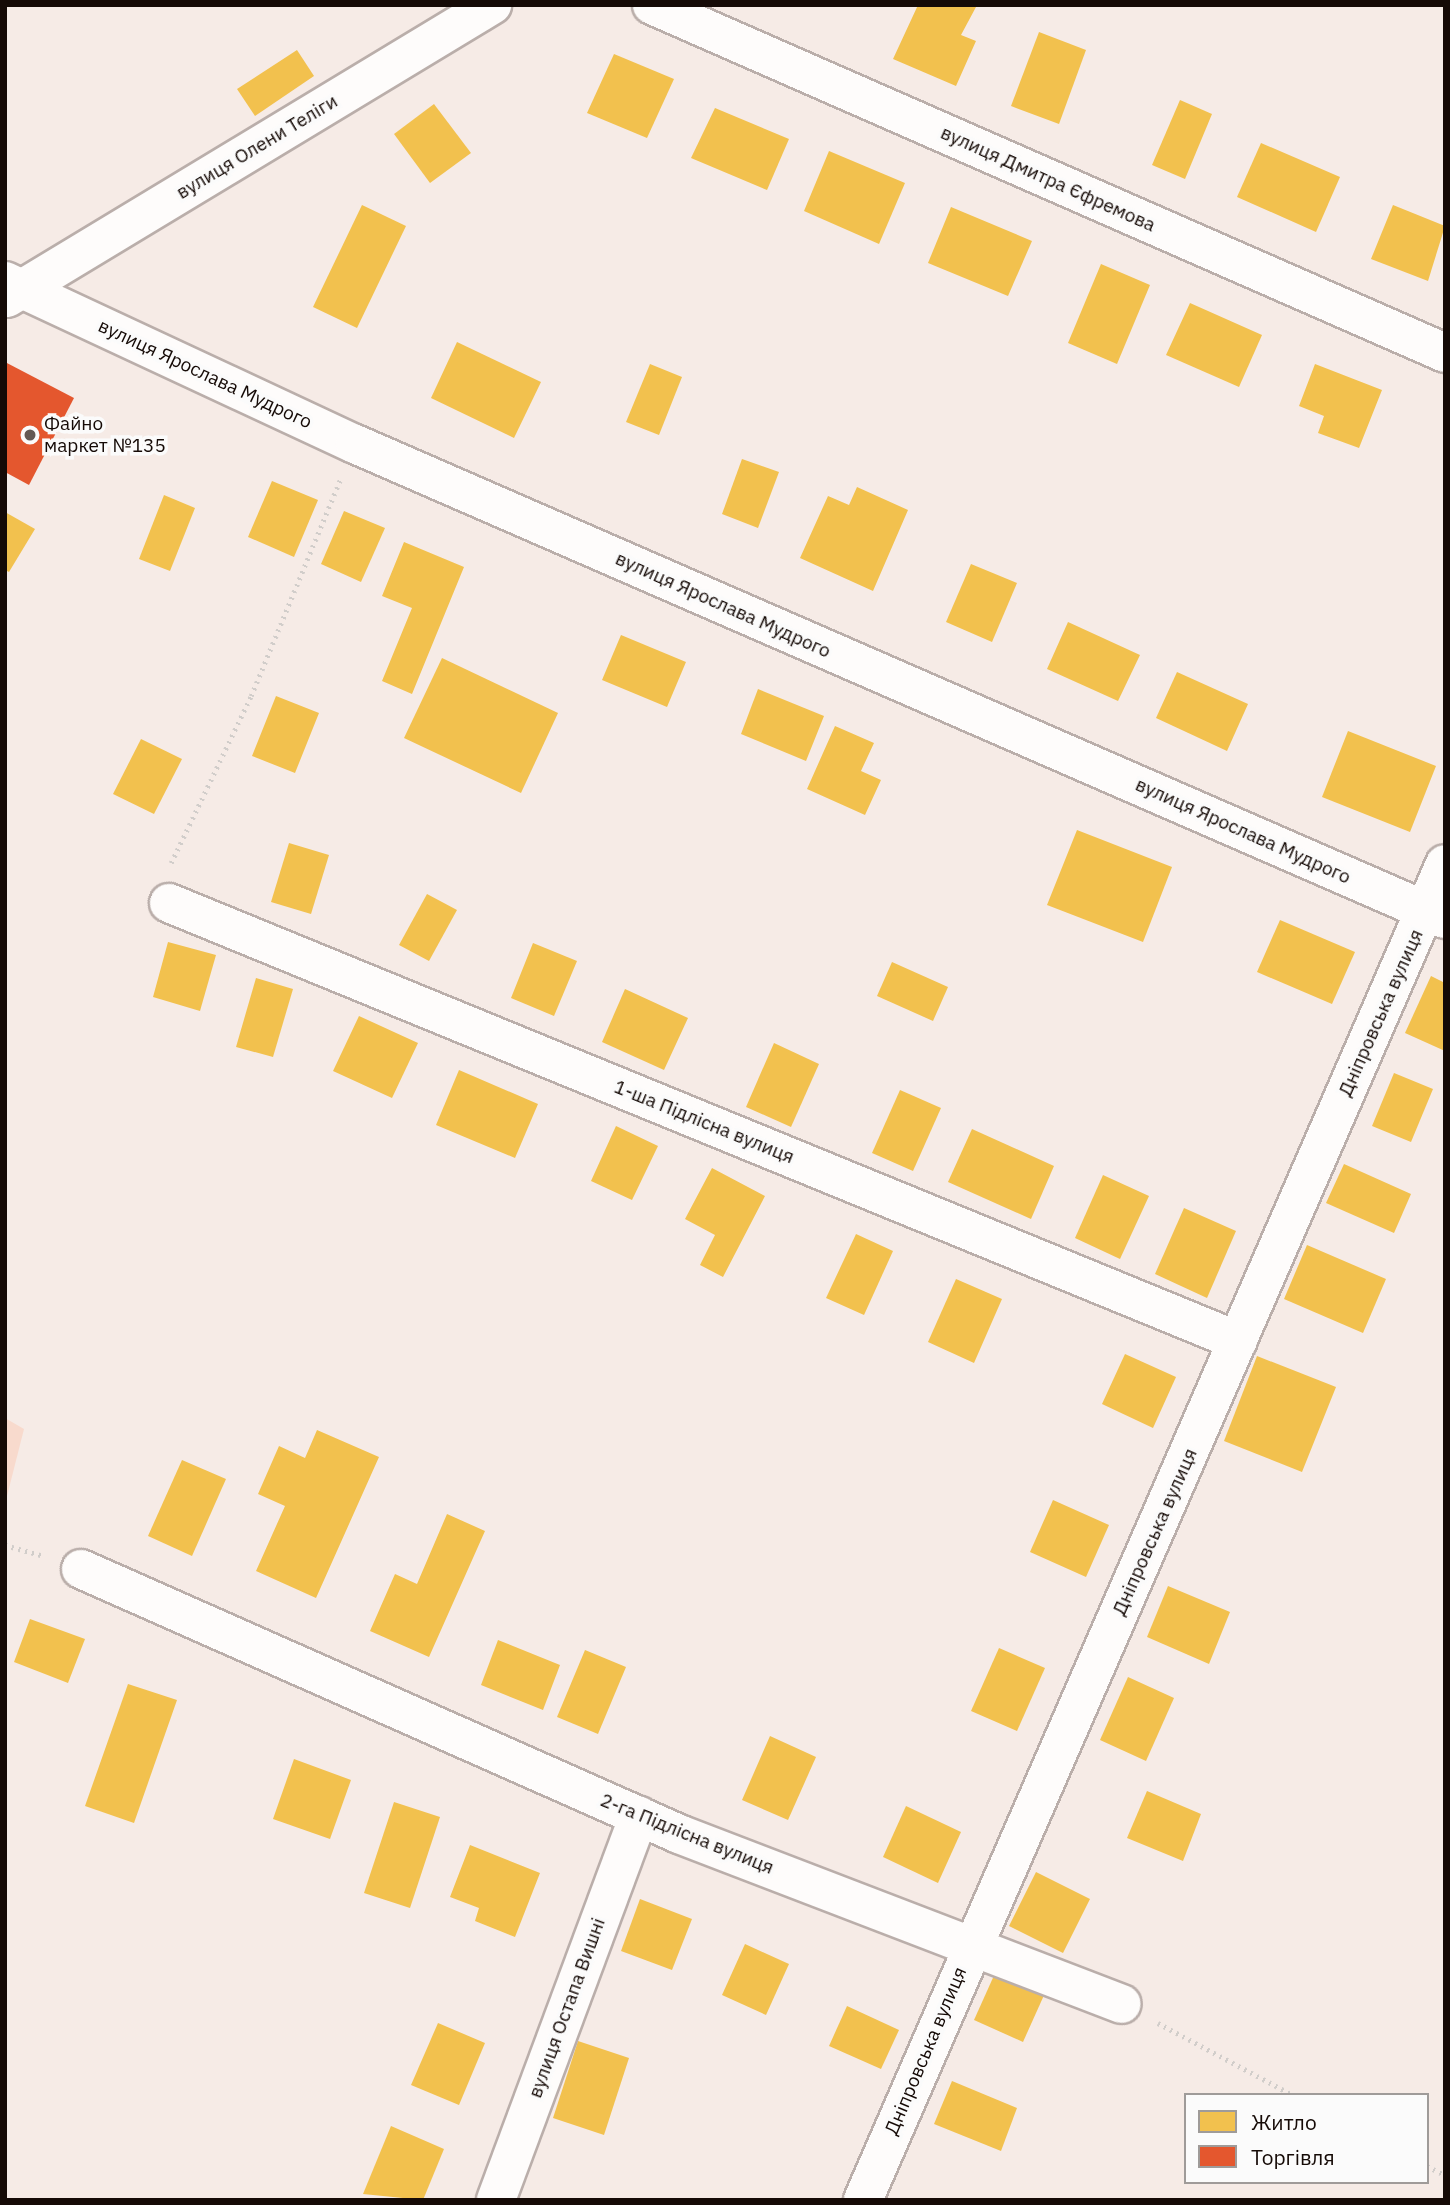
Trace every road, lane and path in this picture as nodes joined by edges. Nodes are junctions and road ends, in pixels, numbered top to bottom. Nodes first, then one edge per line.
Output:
1 (492, 5) edge
2 (652, 5) edge
3 (11, 290) edge
4 (1445, 353) edge
5 (355, 444) junction
6 (1445, 864) edge
7 (169, 903) joint
8 (1435, 915) edge
9 (1238, 1341) junction
10 (82, 1569) dead end
11 (639, 1816) junction
12 (973, 1942) junction
13 (1122, 2004) joint
14 (1289, 2093) edge
15 (1429, 2167) edge
16 (1445, 2175) edge
17 (496, 2200) edge
18 (863, 2200) edge

1 - 3 street, вулиця Олени Теліги
2 - 4 street, вулиця Дмитра Єфремова
3 - 5 street, вулиця Ярослава Мудрого
5 - 7 path
5 - 8 street, вулиця Ярослава Мудрого
6 - 8 street, Дніпровська вулиця
7 - 9 street, 1-ша Підлісна вулиця
8 - 9 street, Дніпровська вулиця
9 - 12 street, Дніпровська вулиця
10 - 11 street, 2-га Підлісна вулиця
11 - 12 street, 2-га Підлісна вулиця
11 - 17 street, вулиця Остапа Вишні
12 - 13 street, 2-га Підлісна вулиця
12 - 18 street, Дніпровська вулиця
13 - 14 path
15 - 16 path

